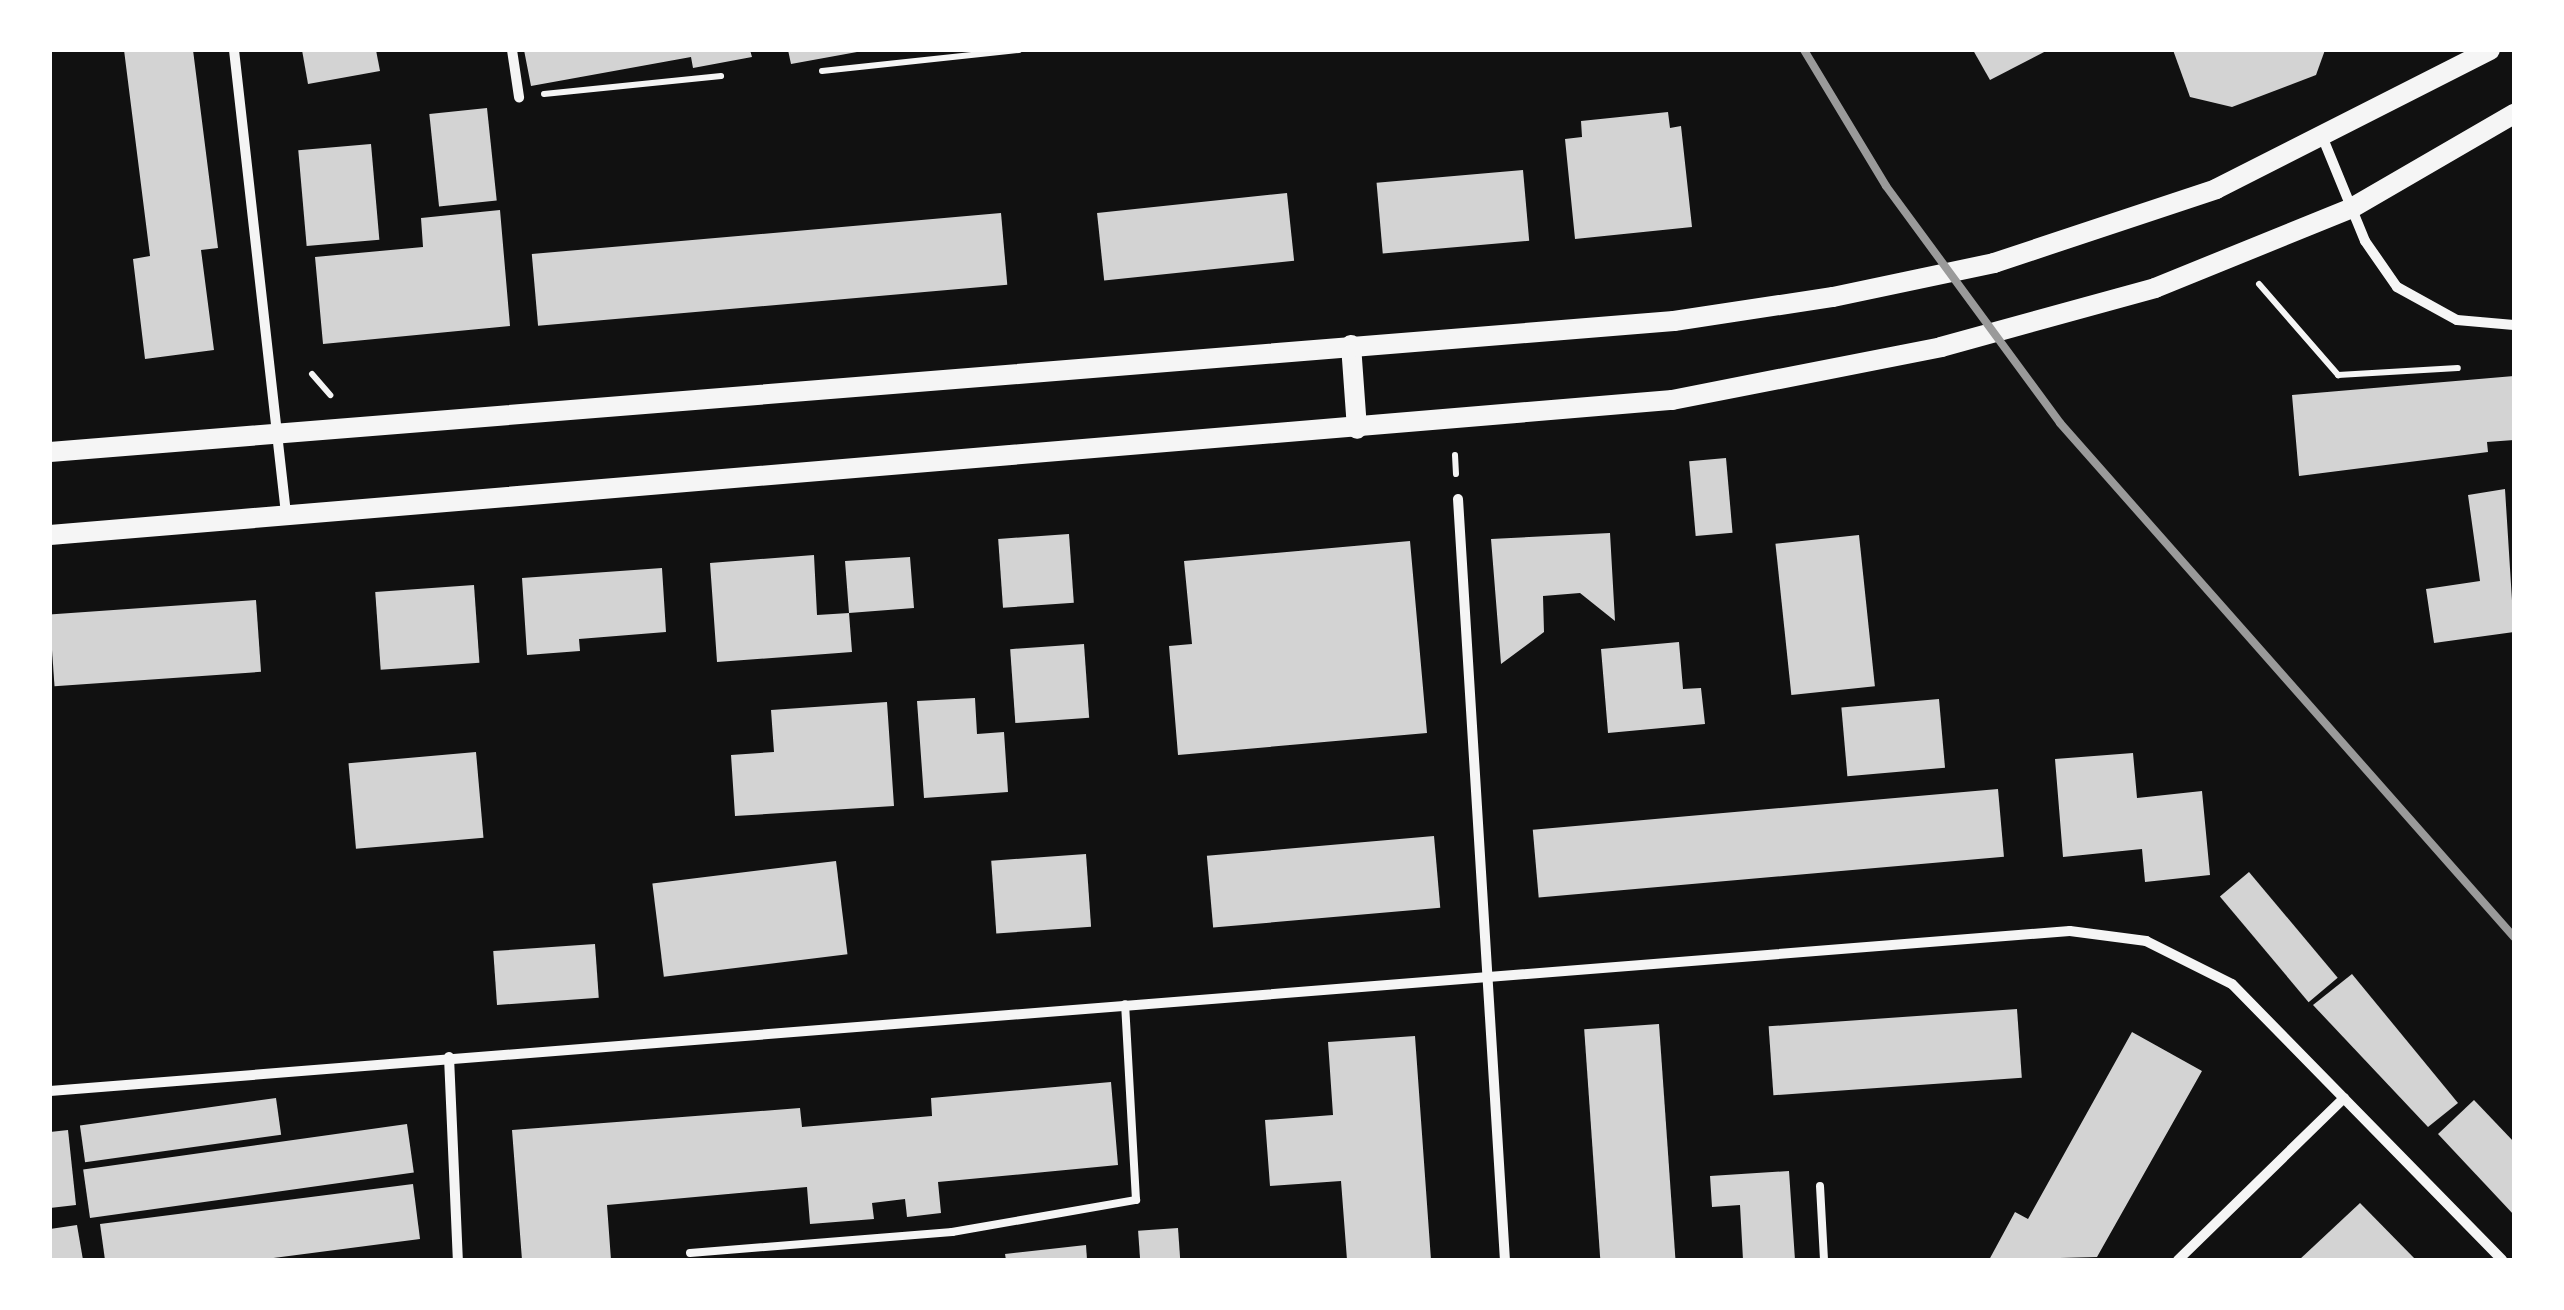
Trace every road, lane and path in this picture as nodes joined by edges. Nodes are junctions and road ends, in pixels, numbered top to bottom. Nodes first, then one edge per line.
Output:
1 (234, 50) edge
2 (512, 50) edge
3 (1019, 50) edge
4 (2490, 50) edge
5 (822, 71) dead end
6 (722, 76) dead end
7 (519, 97) joint
8 (2514, 114) edge
9 (2324, 142) junction
10 (2350, 209) junction
11 (2259, 284) dead end
12 (2514, 324) edge
13 (1351, 344) junction
14 (2458, 368) dead end
15 (312, 374) dead end
16 (342, 397) dead end
17 (1357, 429) junction
18 (276, 432) junction
19 (50, 452) edge
20 (1458, 499) dead end
21 (286, 516) junction
22 (50, 535) edge
23 (1488, 974) junction
24 (1125, 1004) junction
25 (449, 1057) junction
26 (50, 1091) edge
27 (2344, 1098) junction
28 (1820, 1186) dead end
29 (690, 1253) dead end
30 (458, 1260) edge
31 (1504, 1260) edge
32 (1824, 1260) edge
33 (2178, 1260) edge
34 (2502, 1260) edge

1 - 18 street
2 - 7 street
3 - 5 path
4 - 9 main road
6 - 7 path
8 - 10 main road
9 - 10 street
9 - 13 main road
10 - 12 street
10 - 17 main road
11 - 14 path
13 - 17 main road
13 - 18 main road
15 - 16 path
17 - 21 main road
18 - 19 main road
18 - 21 street
20 - 23 street
21 - 22 main road
23 - 24 street
23 - 27 street
23 - 31 street
24 - 25 street
24 - 29 lane
25 - 26 street
25 - 30 street
27 - 33 street
27 - 34 street
28 - 32 lane

